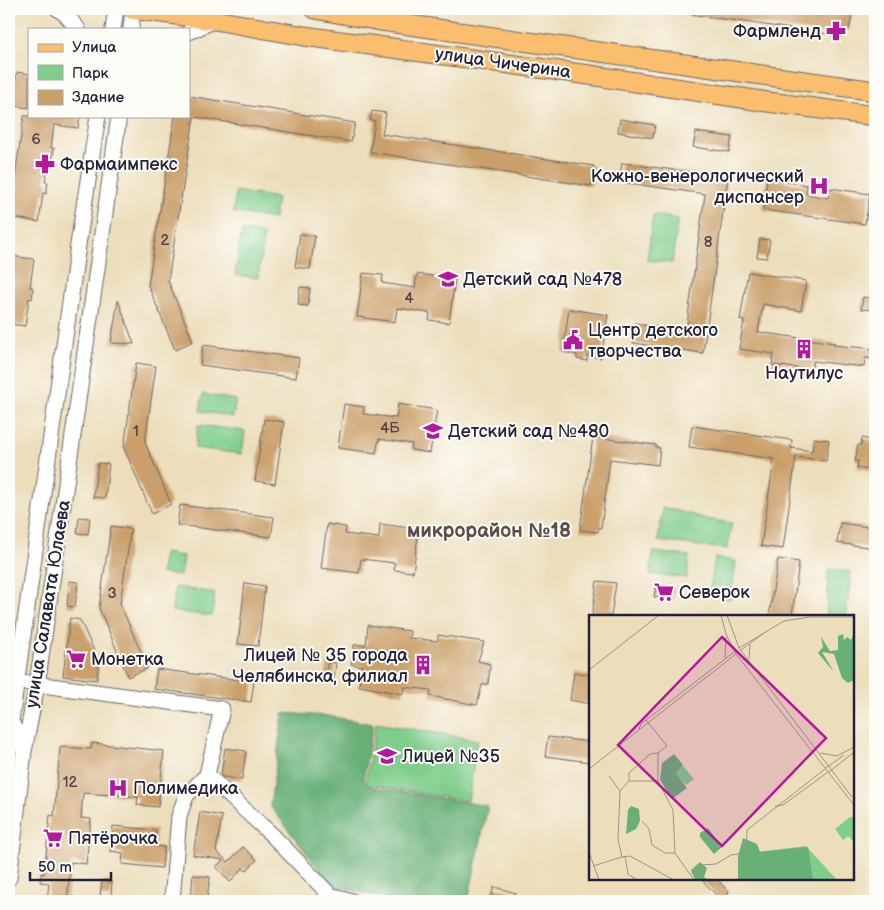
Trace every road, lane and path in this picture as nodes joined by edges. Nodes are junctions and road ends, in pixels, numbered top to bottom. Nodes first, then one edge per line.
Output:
1 (58, 9) edge
2 (116, 9) edge
3 (133, 9) edge
4 (314, 9) edge
5 (215, 20) junction
6 (77, 28) edge
7 (113, 28) edge
8 (130, 28) edge
9 (190, 32) edge
10 (875, 91) edge
11 (875, 116) edge
12 (98, 118) edge
13 (119, 118) edge
14 (78, 245) junction
15 (100, 249) junction
16 (57, 398) junction
17 (78, 400) junction
18 (30, 585) junction
19 (51, 588) junction
20 (16, 682) junction
21 (37, 685) junction
22 (24, 751) junction
23 (207, 775) junction
24 (9, 878) edge
25 (327, 898) edge
26 (172, 901) edge
27 (352, 901) edge

1 - 6 street
2 - 7 street
3 - 5 main road, улица Чичерина
3 - 8 street
4 - 10 main road, улица Чичерина
5 - 9 street
5 - 11 main road, улица Чичерина
12 - 14 street, улица Салавата Юлаева
13 - 15 street, улица Салавата Юлаева
14 - 15 street
14 - 16 street, улица Салавата Юлаева
15 - 17 street, улица Салавата Юлаева
16 - 17 street
16 - 18 street, улица Салавата Юлаева
17 - 19 street, улица Салавата Юлаева
18 - 19 street
18 - 20 street, улица Салавата Юлаева
19 - 21 street, улица Салавата Юлаева
20 - 21 street
20 - 22 street, улица Салавата Юлаева
21 - 22 street, улица Салавата Юлаева
21 - 23 street
22 - 24 street
23 - 25 street
23 - 26 street
25 - 27 street

